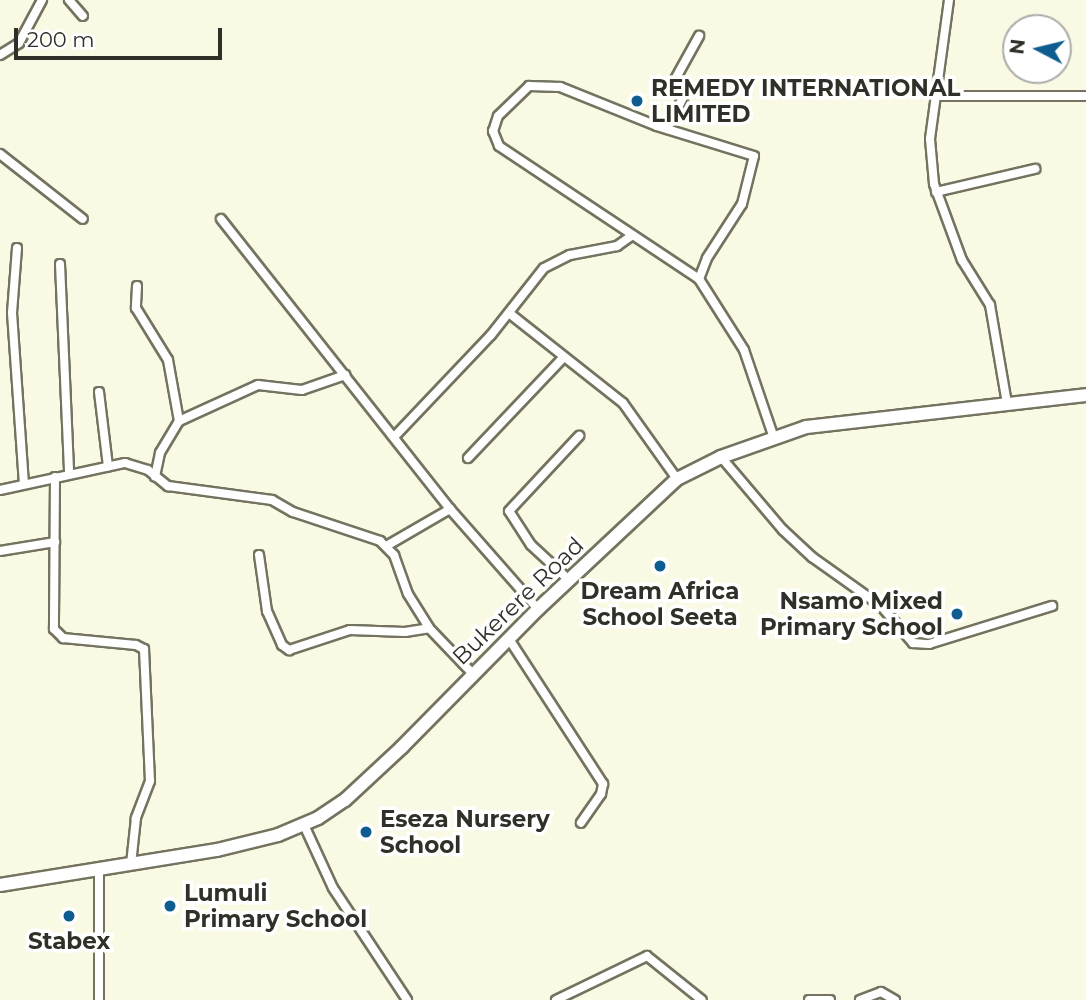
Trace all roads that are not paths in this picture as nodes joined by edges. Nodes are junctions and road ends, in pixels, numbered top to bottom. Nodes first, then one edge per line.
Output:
1 (42, 0) edge
2 (69, 0) edge
3 (949, 0) edge
4 (83, 16) dead end
5 (699, 36) dead end
6 (0, 55) edge
7 (935, 96) junction
8 (1086, 96) edge
9 (667, 129) junction
10 (0, 154) edge
11 (1035, 169) dead end
12 (936, 192) junction
13 (83, 219) dead end
14 (221, 219) dead end
15 (630, 237) junction
16 (17, 248) dead end
17 (60, 264) dead end
18 (699, 279) junction
19 (137, 286) dead end
20 (509, 313) junction
21 (562, 359) junction
22 (345, 375) junction
23 (99, 392) dead end
24 (1086, 395) edge
25 (1007, 403) junction
26 (179, 422) junction
27 (773, 435) junction
28 (395, 436) junction
29 (579, 436) dead end
30 (721, 457) junction
31 (468, 458) dead end
32 (108, 466) junction
33 (69, 474) junction
34 (155, 476) junction
35 (55, 477) junction
36 (677, 479) junction
37 (24, 484) junction
38 (0, 490) edge
39 (450, 509) junction
40 (55, 542) junction
41 (387, 545) junction
42 (0, 551) edge
43 (259, 555) dead end
44 (570, 581) junction
45 (1052, 606) dead end
46 (538, 609) junction
47 (429, 628) junction
48 (509, 639) junction
49 (472, 673) junction
50 (581, 824) dead end
51 (303, 825) junction
52 (131, 864) junction
53 (99, 870) junction
54 (0, 885) edge
55 (99, 1000) edge
56 (407, 1000) edge
57 (556, 1000) edge
58 (702, 1000) edge
59 (808, 1000) edge
60 (830, 1000) edge
61 (860, 1000) edge
62 (895, 1000) edge

1 - 6 street
2 - 4 street
3 - 7 street
5 - 9 street
7 - 8 street
7 - 12 street
9 - 15 street
9 - 18 street
10 - 13 street
11 - 12 street
12 - 25 street
14 - 22 street
15 - 18 street
15 - 20 street
16 - 37 street
17 - 33 street
18 - 27 street
19 - 26 street
20 - 21 street
20 - 28 street
21 - 31 street
21 - 36 street
22 - 26 street
22 - 28 street
23 - 32 street
24 - 25 main road, Bukerere Road
25 - 27 main road, Bukerere Road
26 - 34 street
27 - 30 main road, Bukerere Road
28 - 39 street
29 - 44 street
30 - 36 main road, Bukerere Road
30 - 45 street
32 - 33 street
32 - 34 street
33 - 35 street
34 - 41 street
35 - 37 street
35 - 40 street
36 - 44 main road, Bukerere Road
37 - 38 street
39 - 41 street
39 - 46 street
40 - 42 street
40 - 52 street
41 - 47 street
43 - 47 street
44 - 46 main road, Bukerere Road
46 - 48 main road, Bukerere Road
47 - 49 street
48 - 49 main road, Bukerere Road
48 - 50 street
49 - 51 main road, Bukerere Road
51 - 52 main road, Bukerere Road
51 - 56 street
52 - 53 main road, Bukerere Road
53 - 54 main road, Bukerere Road
53 - 55 street
57 - 58 street
59 - 60 street
61 - 62 street

